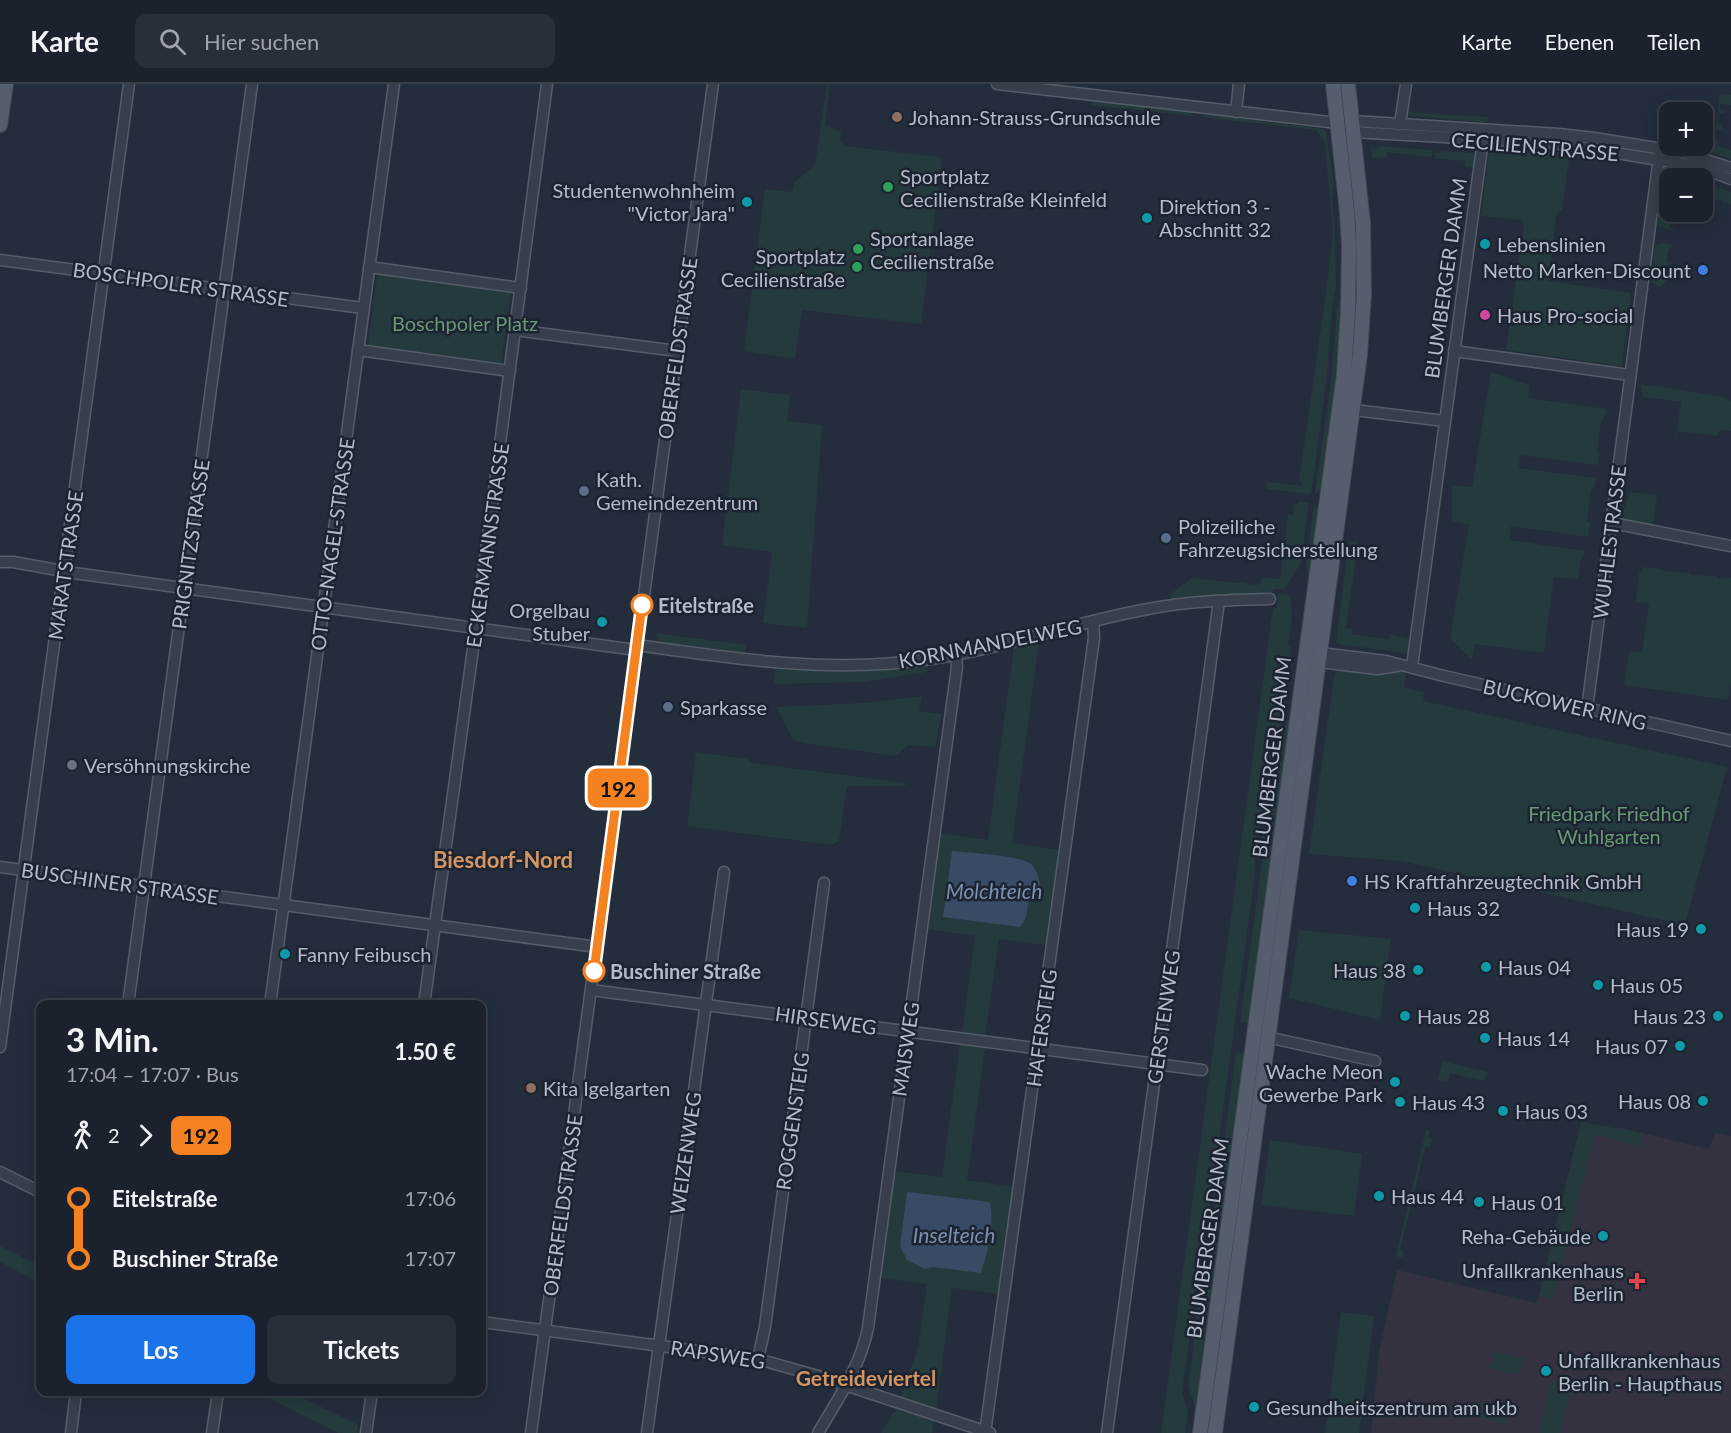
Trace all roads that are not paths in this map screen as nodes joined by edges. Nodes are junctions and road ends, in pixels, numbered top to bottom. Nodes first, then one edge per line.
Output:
1 (6, 84) edge
2 (129, 84) edge
3 (252, 84) edge
4 (394, 84) edge
5 (547, 84) edge
6 (713, 84) edge
7 (996, 84) edge
8 (1239, 84) edge
9 (1333, 84) edge
10 (1348, 84) edge
11 (1406, 84) edge
12 (1236, 112) junction
13 (1338, 123) junction
14 (1400, 124) junction
15 (0, 125) edge
16 (1354, 126) junction
17 (1483, 140) junction
18 (1659, 154) junction
19 (1665, 156) edge
20 (1686, 156) edge
21 (1731, 168) edge
22 (1731, 179) edge
23 (0, 260) edge
24 (369, 267) junction
25 (104, 274) junction
26 (521, 288) junction
27 (224, 290) junction
28 (363, 308) junction
29 (515, 330) junction
30 (358, 350) junction
31 (677, 351) junction
32 (1454, 351) junction
33 (510, 371) junction
34 (1630, 375) junction
35 (1354, 410) junction
36 (1445, 421) junction
37 (1612, 522) junction
38 (1731, 546) edge
39 (0, 555) edge
40 (0, 562) edge
41 (13, 562) junction
42 (64, 571) junction
43 (184, 588) junction
44 (1270, 599) dead end
45 (1219, 601) junction
46 (323, 606) junction
47 (1093, 622) junction
48 (476, 628) junction
49 (637, 647) junction
50 (956, 654) junction
51 (1304, 656) junction
52 (1320, 658) junction
53 (1412, 668) junction
54 (1587, 709) junction
55 (1731, 741) edge
56 (0, 867) edge
57 (24, 870) junction
58 (724, 872) dead end
59 (824, 883) dead end
60 (144, 885) junction
61 (283, 904) junction
62 (435, 925) junction
63 (597, 946) junction
64 (591, 990) junction
65 (129, 1000) edge
66 (271, 1000) edge
67 (425, 1000) edge
68 (705, 1005) junction
69 (806, 1017) junction
70 (908, 1031) junction
71 (1254, 1035) junction
72 (1269, 1037) junction
73 (0, 1047) edge
74 (1038, 1049) junction
75 (1375, 1061) dead end
76 (1157, 1065) junction
77 (1202, 1070) dead end
78 (0, 1172) edge
79 (36, 1190) edge
80 (486, 1323) edge
81 (545, 1330) junction
82 (660, 1346) junction
83 (758, 1359) junction
84 (847, 1385) junction
85 (76, 1396) edge
86 (217, 1396) edge
87 (371, 1396) edge
88 (987, 1432) edge
89 (71, 1433) edge
90 (212, 1433) edge
91 (366, 1433) edge
92 (531, 1433) edge
93 (647, 1433) edge
94 (818, 1433) edge
95 (1107, 1433) edge
96 (1200, 1433) edge
97 (1215, 1433) edge

1 - 15 main road
2 - 25 street, MARATSTRASSE
3 - 27 street, PRIGNITZSTRASSE
4 - 24 street, OTTO-NAGEL-STRASSE
5 - 26 street, ECKERMANNSTRASSE
6 - 31 street, OBERFELDSTRASSE
7 - 12 street, CECILIENSTRASSE
8 - 12 street
9 - 13 main road, BLUMBERGER DAMM
10 - 16 main road, BLUMBERGER DAMM
11 - 14 street
12 - 13 street, CECILIENSTRASSE
13 - 16 street, CECILIENSTRASSE
13 - 51 main road, BLUMBERGER DAMM
14 - 16 street, CECILIENSTRASSE
14 - 18 street, CECILIENSTRASSE
16 - 17 street, CECILIENSTRASSE
16 - 35 main road, BLUMBERGER DAMM
17 - 18 street, CECILIENSTRASSE
17 - 32 street, BLUMBERGER DAMM
18 - 34 street, WUHLESTRASSE
19 - 22 street, CECILIENSTRASSE
20 - 21 street, CECILIENSTRASSE
23 - 25 street, BOSCHPOLER STRASSE
24 - 26 street
24 - 28 street, OTTO-NAGEL-STRASSE
25 - 27 street, BOSCHPOLER STRASSE
25 - 42 street, MARATSTRASSE
26 - 29 street, ECKERMANNSTRASSE
27 - 28 street, BOSCHPOLER STRASSE
27 - 43 street, PRIGNITZSTRASSE
28 - 30 street, OTTO-NAGEL-STRASSE
29 - 31 street
29 - 33 street, ECKERMANNSTRASSE
30 - 33 street
30 - 46 street, OTTO-NAGEL-STRASSE
31 - 49 street, OBERFELDSTRASSE
32 - 34 street
32 - 36 street, BLUMBERGER DAMM
33 - 48 street, ECKERMANNSTRASSE
34 - 37 street, WUHLESTRASSE
35 - 36 street
35 - 52 main road, BLUMBERGER DAMM
36 - 53 street, BLUMBERGER DAMM
37 - 38 street
37 - 54 street, WUHLESTRASSE
39 - 41 street
40 - 41 street
41 - 42 street
42 - 43 street
42 - 57 street, MARATSTRASSE
43 - 46 street
43 - 60 street, PRIGNITZSTRASSE
44 - 45 street, KORNMANDELWEG
45 - 47 street, KORNMANDELWEG
45 - 76 street, GERSTENWEG
46 - 48 street
46 - 61 street, OTTO-NAGEL-STRASSE
47 - 50 street, KORNMANDELWEG
47 - 74 street, HAFERSTEIG
48 - 49 street
48 - 62 street, ECKERMANNSTRASSE
49 - 50 street, KORNMANDELWEG
49 - 63 street, OBERFELDSTRASSE
50 - 70 street, MAISWEG
51 - 52 street, BUCKOWER RING
51 - 71 main road, BLUMBERGER DAMM
52 - 53 street, BUCKOWER RING
52 - 72 main road, BLUMBERGER DAMM
53 - 54 street, BUCKOWER RING
54 - 55 street, BUCKOWER RING
56 - 57 street, BUSCHINER STRASSE
57 - 60 street, BUSCHINER STRASSE
57 - 73 street, MARATSTRASSE
58 - 68 street, WEIZENWEG
59 - 69 street, ROGGENSTEIG
60 - 61 street, BUSCHINER STRASSE
60 - 65 street, PRIGNITZSTRASSE
61 - 62 street, BUSCHINER STRASSE
61 - 66 street, OTTO-NAGEL-STRASSE
62 - 63 street, BUSCHINER STRASSE
62 - 67 street, ECKERMANNSTRASSE
63 - 64 street, OBERFELDSTRASSE
64 - 68 street, HIRSEWEG
64 - 81 street, OBERFELDSTRASSE
68 - 69 street, HIRSEWEG
68 - 82 street, WEIZENWEG
69 - 70 street, HIRSEWEG
69 - 83 street, ROGGENSTEIG
70 - 74 street, HIRSEWEG
70 - 84 street, MAISWEG
71 - 72 street
71 - 96 main road, BLUMBERGER DAMM
72 - 75 street
72 - 97 main road, BLUMBERGER DAMM
74 - 76 street, HIRSEWEG
74 - 88 street, HAFERSTEIG
76 - 77 street, HIRSEWEG
76 - 95 street, GERSTENWEG
78 - 79 street
80 - 81 street, RAPSWEG
81 - 82 street, RAPSWEG
81 - 92 street, OBERFELDSTRASSE
82 - 83 street, RAPSWEG
82 - 93 street, WEIZENWEG
83 - 84 street, RAPSWEG
84 - 88 street, RAPSWEG
84 - 94 street, MAISWEG
85 - 89 street
86 - 90 street
87 - 91 street

